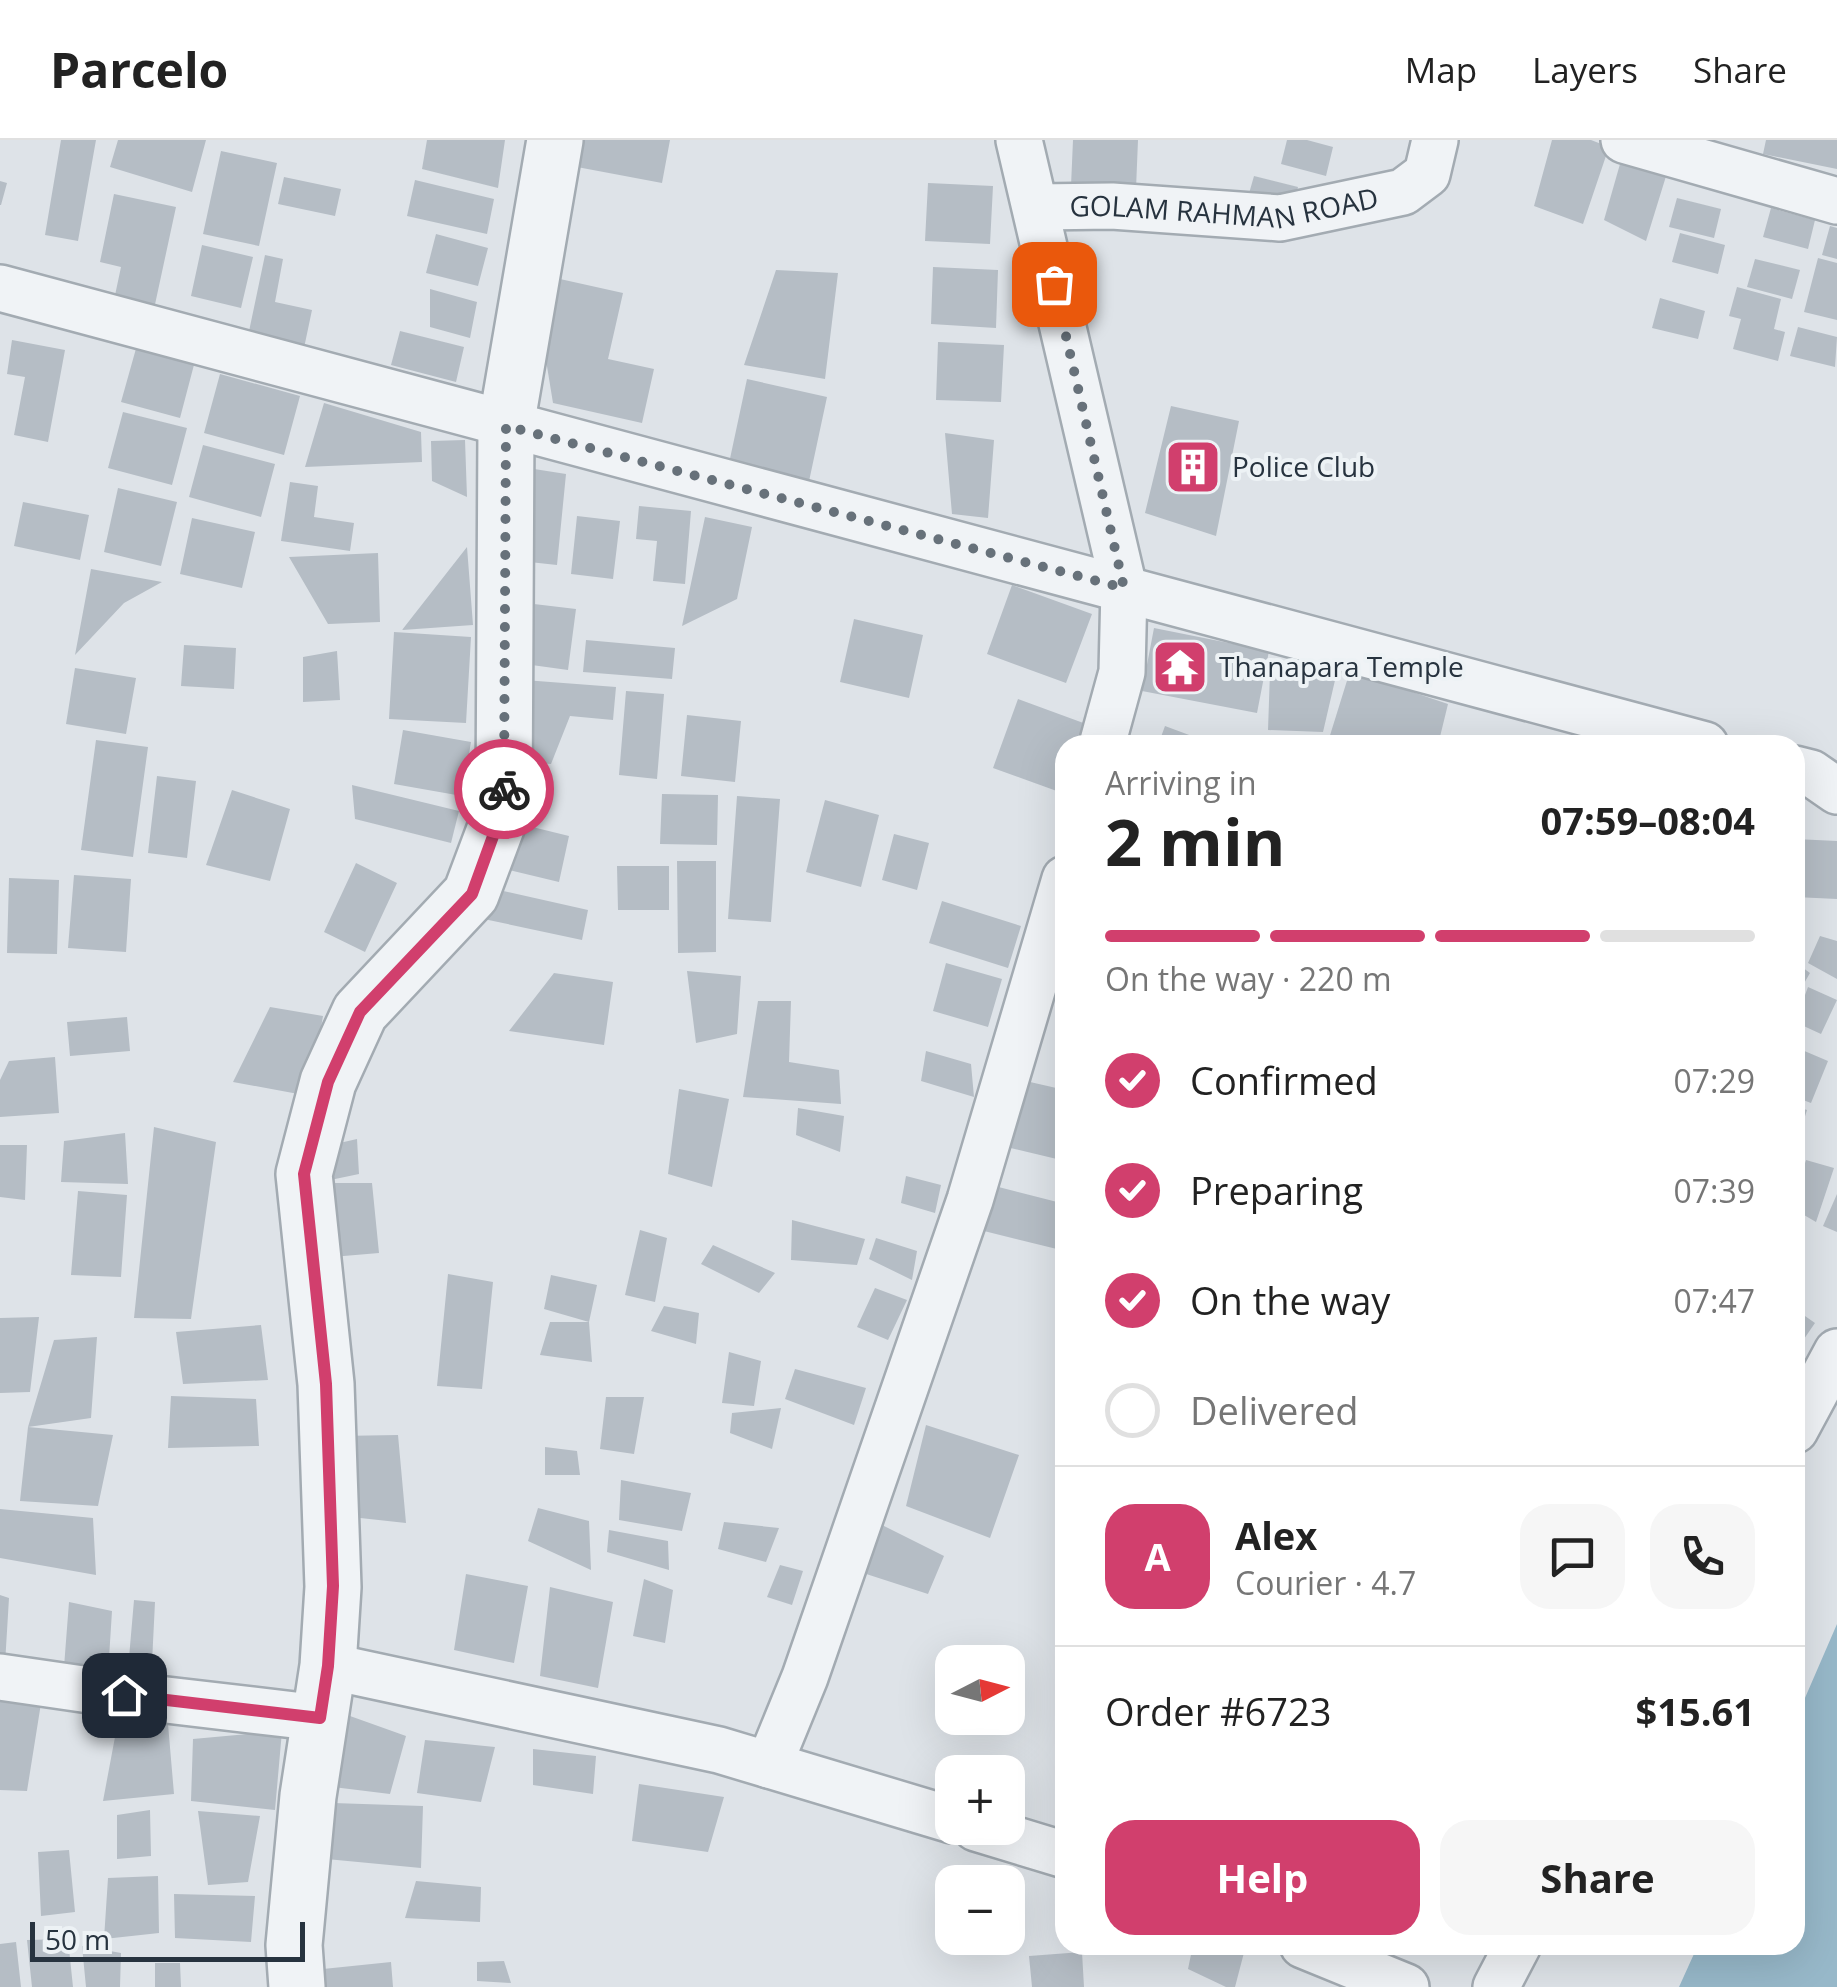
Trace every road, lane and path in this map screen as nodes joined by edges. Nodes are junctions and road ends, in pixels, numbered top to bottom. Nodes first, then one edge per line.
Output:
1 (555, 140) edge
2 (1019, 140) edge
3 (1435, 140) edge
4 (1624, 140) edge
5 (1837, 201) edge
6 (1036, 208) junction
7 (0, 288) edge
8 (506, 426) junction
9 (1124, 588) junction
10 (1594, 731) edge
11 (1105, 735) edge
12 (1625, 735) edge
13 (1805, 772) edge
14 (1837, 791) edge
15 (1055, 913) edge
16 (1837, 1352) edge
17 (1805, 1411) edge
18 (0, 1676) edge
19 (324, 1692) junction
20 (769, 1765) junction
21 (935, 1815) edge
22 (1025, 1843) edge
23 (1055, 1852) edge
24 (1328, 1955) edge
25 (1513, 1955) edge
26 (298, 1987) edge
27 (1406, 1987) edge
28 (1496, 1987) edge

1 - 8 street
2 - 6 street
3 - 6 street, GOLAM RAHMAN ROAD
4 - 5 street
6 - 9 street
7 - 8 street
8 - 9 street
8 - 19 street
9 - 10 street
9 - 11 street
10 - 12 street
13 - 14 street
15 - 20 street
16 - 17 street
18 - 19 street
19 - 20 street
19 - 26 street
20 - 21 street
22 - 23 street
24 - 27 street
25 - 28 street

